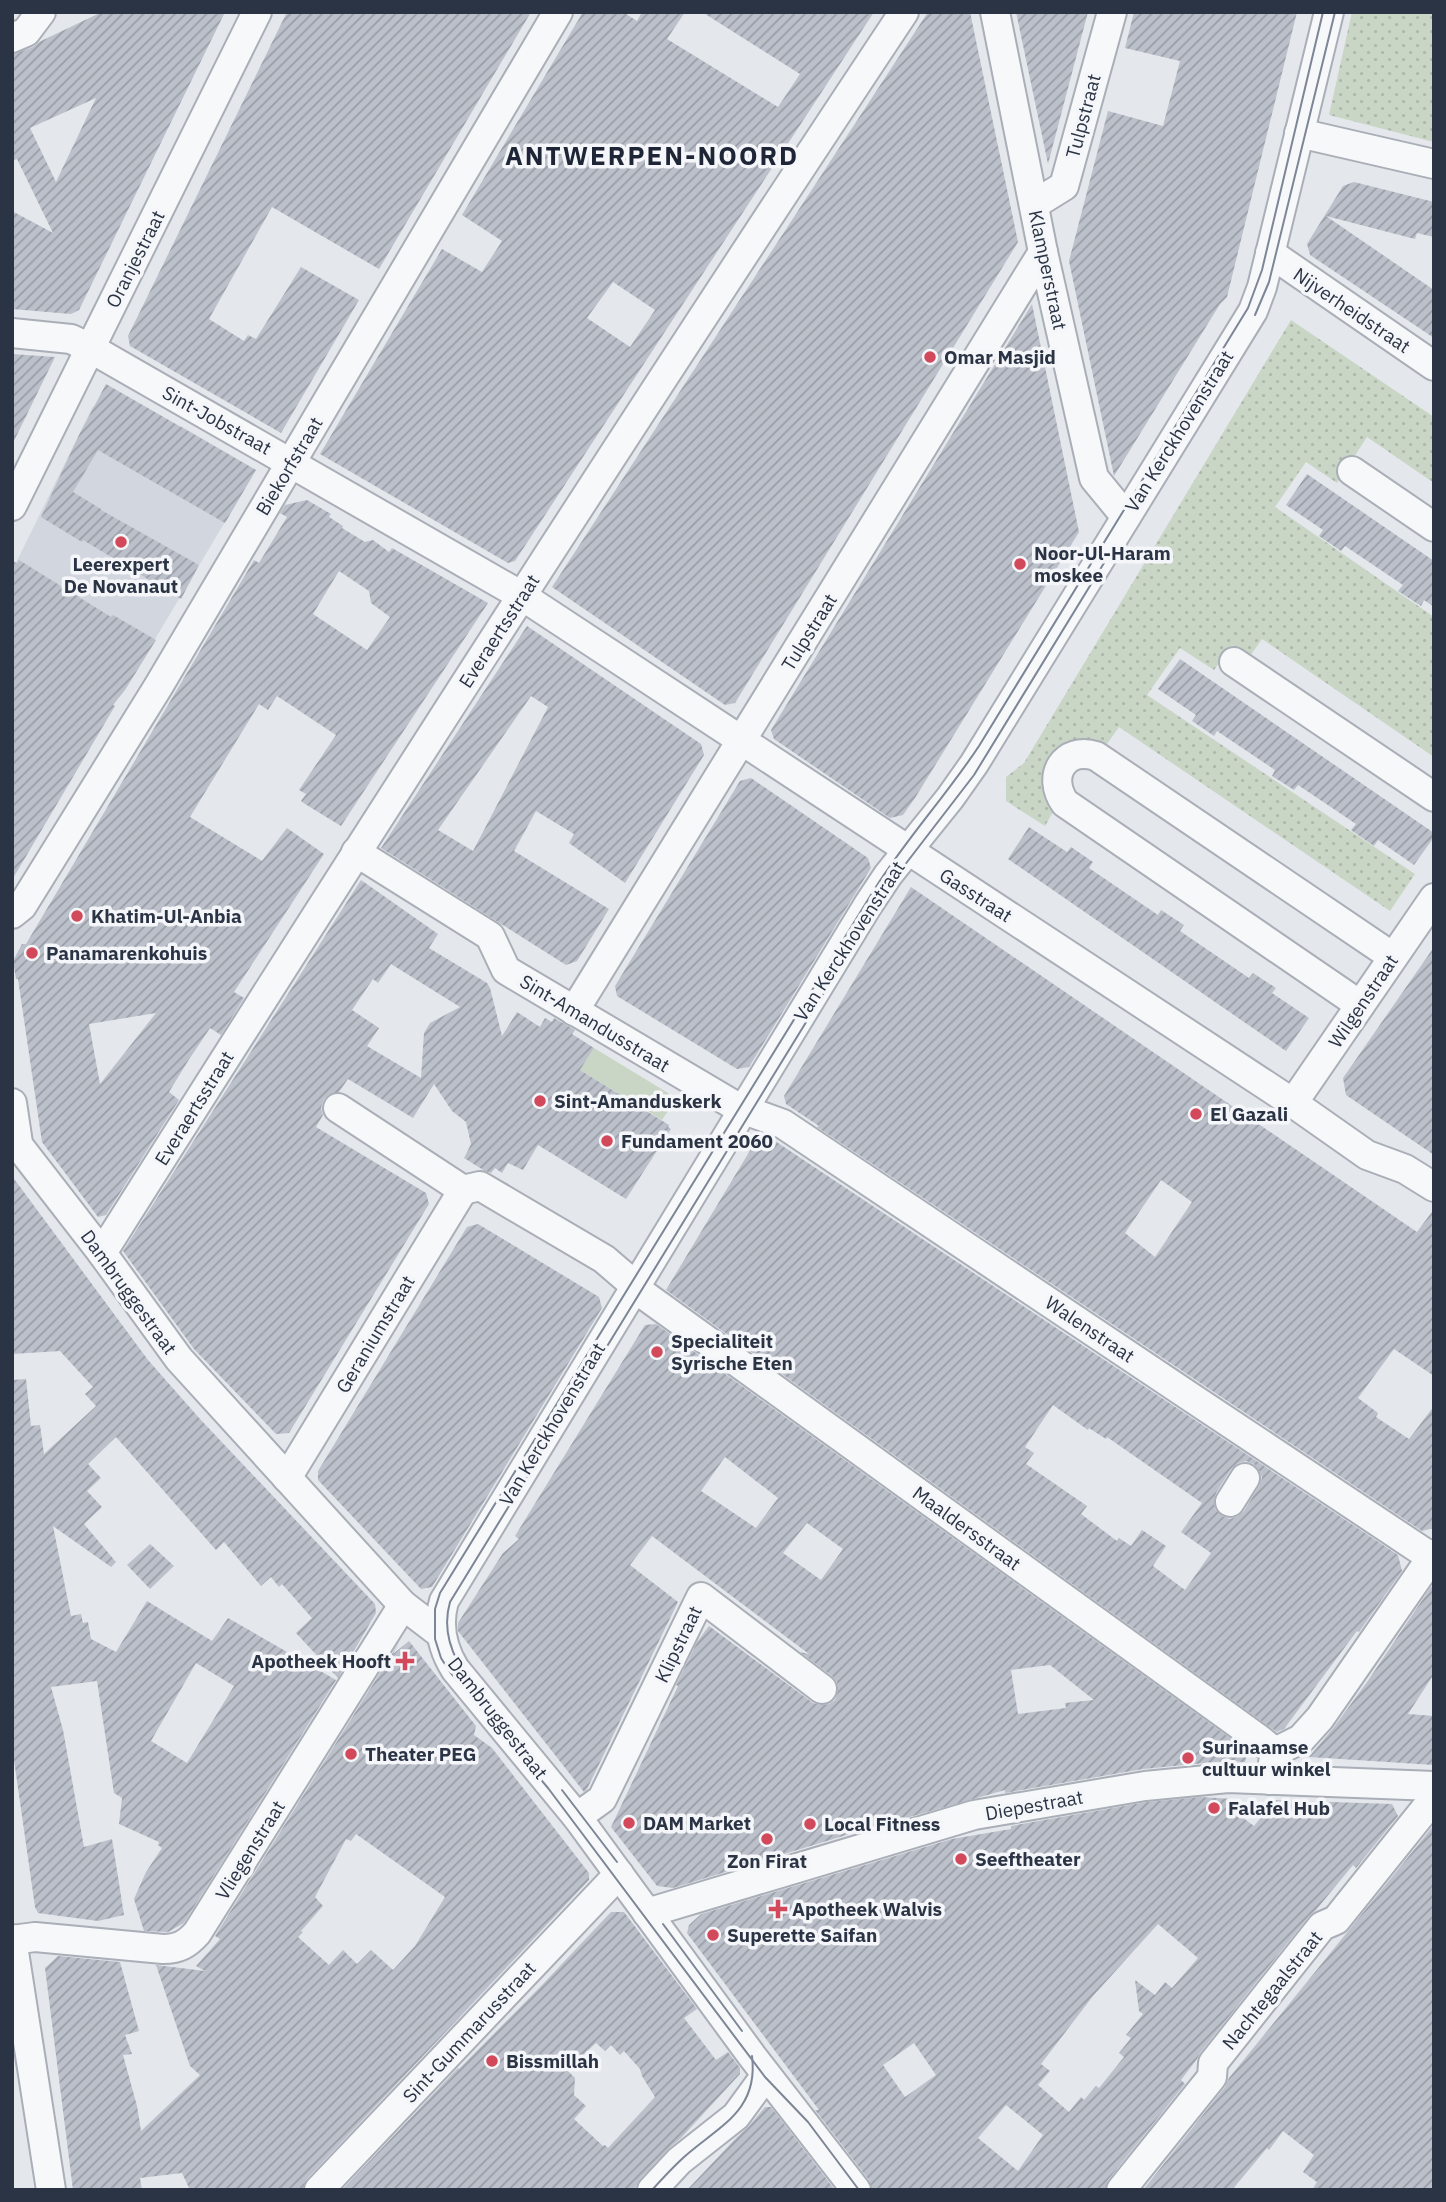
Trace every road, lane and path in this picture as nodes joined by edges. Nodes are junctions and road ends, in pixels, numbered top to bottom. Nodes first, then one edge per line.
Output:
1 (41, 12) edge
2 (257, 12) edge
3 (558, 12) edge
4 (904, 12) edge
5 (995, 12) edge
6 (1112, 12) edge
7 (1329, 12) edge
8 (12, 38) edge
9 (1299, 133) junction
10 (1434, 164) edge
11 (1035, 204) junction
12 (1043, 252) junction
13 (1270, 253) junction
14 (12, 333) edge
15 (90, 348) junction
16 (1434, 366) edge
17 (292, 463) junction
18 (1352, 471) dead end
19 (12, 506) edge
20 (1126, 517) junction
21 (1434, 527) edge
22 (522, 596) junction
23 (1234, 662) dead end
24 (742, 741) junction
25 (1434, 797) edge
26 (908, 850) junction
27 (356, 852) junction
28 (1434, 898) edge
29 (12, 914) edge
30 (1394, 957) junction
31 (1360, 1005) junction
32 (574, 1011) junction
33 (12, 1103) edge
34 (1293, 1103) junction
35 (338, 1108) dead end
36 (744, 1110) junction
37 (15, 1140) edge
38 (1434, 1187) edge
39 (463, 1190) junction
40 (102, 1253) junction
41 (636, 1288) junction
42 (1256, 1463) junction
43 (287, 1478) junction
44 (1230, 1502) dead end
45 (1433, 1556) edge
46 (403, 1605) junction
47 (441, 1634) junction
48 (822, 1689) dead end
49 (1275, 1752) junction
50 (1270, 1780) junction
51 (1434, 1786) edge
52 (1434, 1798) edge
53 (577, 1817) junction
54 (619, 1874) junction
55 (647, 1913) junction
56 (12, 1939) edge
57 (766, 2075) junction
58 (51, 2190) edge
59 (319, 2190) edge
60 (652, 2190) edge
61 (856, 2190) edge
62 (1121, 2190) edge

1 - 8 street
2 - 15 street, Oranjestraat
3 - 17 street, Biekorfstraat
4 - 22 street, Everaertsstraat
5 - 11 street, Klamperstraat
6 - 11 street, Tulpstraat
7 - 9 street, Van Kerckhovenstraat
9 - 10 street
9 - 13 street, Van Kerckhovenstraat
11 - 12 street, Klamperstraat
12 - 20 street, Klamperstraat
12 - 24 street, Tulpstraat
13 - 16 street, Nijverheidstraat
13 - 20 street, Van Kerckhovenstraat
14 - 15 street, Sint-Jobstraat
15 - 17 street, Sint-Jobstraat
15 - 19 street, Oranjestraat
17 - 22 street, Sint-Jobstraat
17 - 29 street, Biekorfstraat
18 - 21 street
20 - 26 street, Van Kerckhovenstraat
22 - 24 street, Gasstraat
22 - 27 street, Everaertsstraat
23 - 25 street
24 - 26 street, Gasstraat
24 - 32 street, Tulpstraat
26 - 34 street, Gasstraat
26 - 36 street, Van Kerckhovenstraat
27 - 32 street, Sint-Amandusstraat
27 - 40 street, Everaertsstraat
28 - 30 street, Wilgenstraat
30 - 31 street, Wilgenstraat
30 - 31 street
31 - 34 street, Wilgenstraat
32 - 36 street, Sint-Amandusstraat
33 - 37 street
34 - 38 street, Gasstraat
35 - 39 street
36 - 41 street, Van Kerckhovenstraat
36 - 42 street, Walenstraat
37 - 40 street, Dambruggestraat
39 - 41 street, Maaldersstraat
39 - 43 street, Geraniumstraat
40 - 43 street, Dambruggestraat
41 - 47 street, Van Kerckhovenstraat
41 - 49 street, Maaldersstraat
42 - 44 street
42 - 45 street, Walenstraat
43 - 46 street, Dambruggestraat
45 - 49 street
46 - 47 street, Dambruggestraat
46 - 56 street, Vliegenstraat
47 - 53 street, Dambruggestraat
48 - 53 street, Klipstraat
49 - 50 street
50 - 51 street, Diepestraat
50 - 55 street, Diepestraat
52 - 62 street, Nachtegaalstraat
53 - 54 street, Dambruggestraat
54 - 55 street, Dambruggestraat
54 - 59 street, Sint-Gummarusstraat
55 - 57 street, Dambruggestraat
56 - 58 street
57 - 60 street
57 - 61 street, Dambruggestraat

